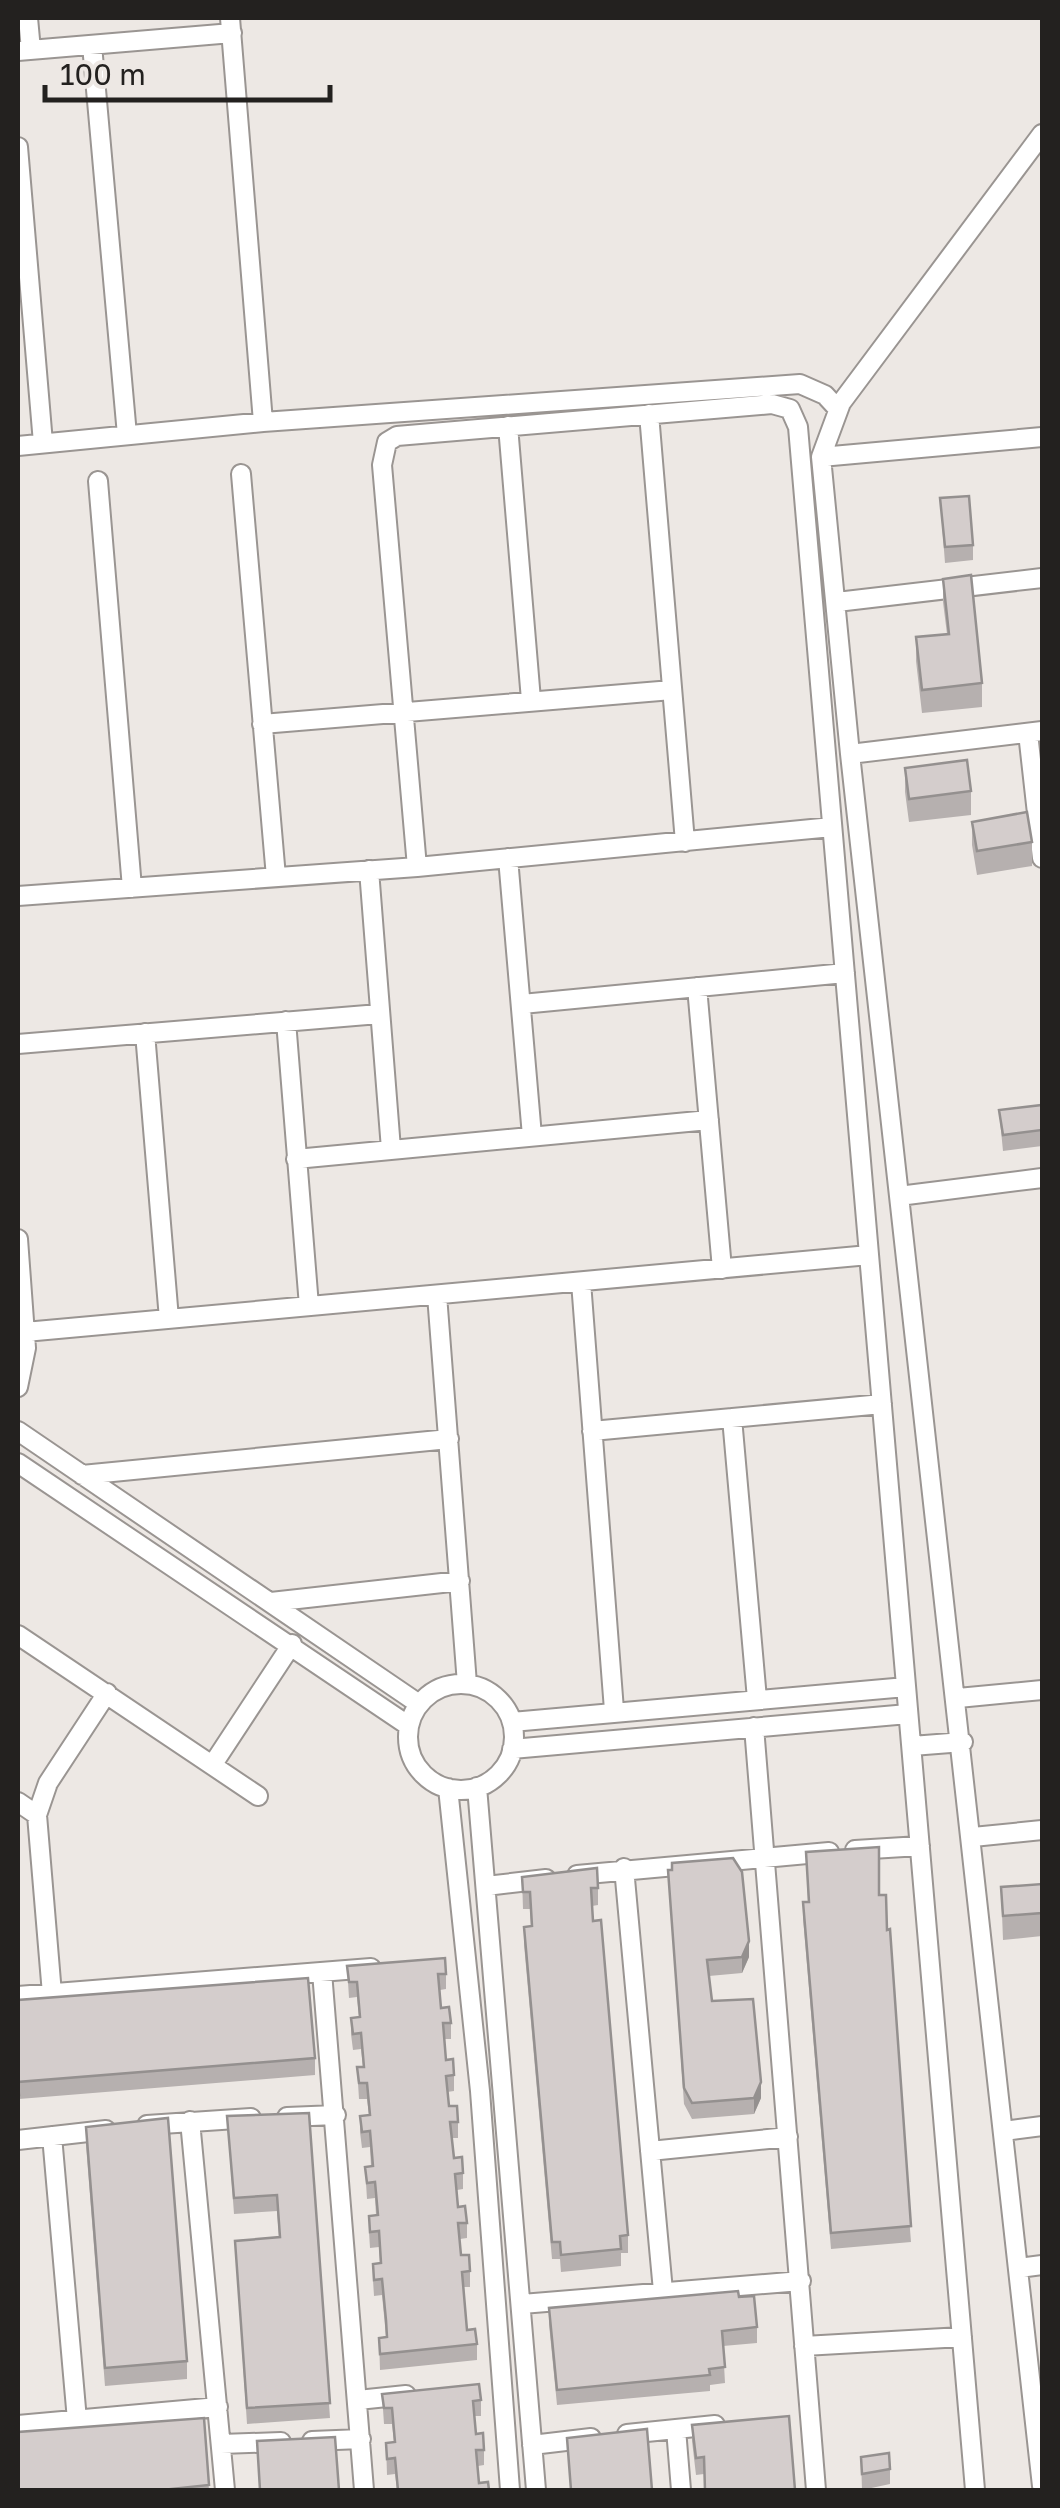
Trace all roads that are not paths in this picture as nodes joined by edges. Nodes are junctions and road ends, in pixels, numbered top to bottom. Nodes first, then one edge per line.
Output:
1 (28, 18) edge
2 (231, 26) edge
3 (92, 45) junction
4 (24, 51) edge
5 (1042, 134) edge
6 (18, 147) edge
7 (837, 408) junction
8 (649, 414) junction
9 (263, 422) junction
10 (508, 426) junction
11 (128, 435) junction
12 (1042, 437) edge
13 (43, 444) junction
14 (18, 446) edge
15 (822, 457) junction
16 (240, 474) dead end
17 (98, 480) dead end
18 (1042, 578) edge
19 (837, 602) junction
20 (672, 690) junction
21 (531, 700) junction
22 (403, 712) junction
23 (262, 724) junction
24 (1035, 732) edge
25 (850, 754) junction
26 (832, 828) junction
27 (685, 842) junction
28 (508, 858) junction
29 (1042, 858) edge
30 (416, 867) junction
31 (369, 870) junction
32 (276, 877) junction
33 (132, 888) junction
34 (18, 896) edge
35 (845, 973) junction
36 (697, 987) junction
37 (522, 1004) junction
38 (379, 1014) junction
39 (286, 1021) junction
40 (145, 1033) junction
41 (18, 1044) edge
42 (709, 1120) junction
43 (532, 1136) junction
44 (392, 1148) junction
45 (296, 1159) junction
46 (1042, 1178) edge
47 (899, 1196) junction
48 (18, 1239) edge
49 (869, 1255) junction
50 (722, 1268) junction
51 (581, 1282) junction
52 (437, 1294) junction
53 (309, 1306) junction
54 (170, 1318) junction
55 (25, 1332) junction
56 (18, 1387) edge
57 (882, 1404) junction
58 (732, 1418) junction
59 (592, 1430) junction
60 (18, 1432) edge
61 (449, 1439) junction
62 (18, 1464) edge
63 (82, 1475) junction
64 (460, 1582) junction
65 (271, 1602) junction
66 (18, 1635) edge
67 (292, 1644) junction
68 (466, 1684) junction
69 (906, 1687) junction
70 (1042, 1690) edge
71 (107, 1693) junction
72 (958, 1698) junction
73 (757, 1699) junction
74 (418, 1704) junction
75 (614, 1710) junction
76 (908, 1714) junction
77 (512, 1722) junction
78 (409, 1726) junction
79 (754, 1727) junction
80 (962, 1742) junction
81 (912, 1746) junction
82 (512, 1750) junction
83 (214, 1764) junction
84 (477, 1787) junction
85 (448, 1788) junction
86 (258, 1796) dead end
87 (18, 1802) edge
88 (37, 1815) junction
89 (1042, 1830) edge
90 (973, 1837) junction
91 (920, 1846) junction
92 (764, 1856) junction
93 (624, 1868) junction
94 (486, 1886) junction
95 (394, 1966) edge
96 (322, 1972) junction
97 (52, 1994) junction
98 (18, 1996) edge
99 (502, 2089) junction
100 (480, 2091) junction
101 (336, 2115) junction
102 (190, 2120) junction
103 (1042, 2126) edge
104 (1004, 2131) junction
105 (52, 2136) junction
106 (788, 2138) junction
107 (18, 2140) edge
108 (650, 2151) junction
109 (1042, 2265) edge
110 (1019, 2268) junction
111 (800, 2281) junction
112 (663, 2291) junction
113 (522, 2304) junction
114 (962, 2337) junction
115 (804, 2346) junction
116 (430, 2392) edge
117 (358, 2400) junction
118 (218, 2407) junction
119 (77, 2420) junction
120 (733, 2422) edge
121 (18, 2425) edge
122 (676, 2429) junction
123 (361, 2439) junction
124 (221, 2444) junction
125 (532, 2445) junction
126 (1042, 2486) edge
127 (225, 2490) edge
128 (364, 2490) edge
129 (510, 2490) edge
130 (536, 2490) edge
131 (682, 2490) edge
132 (816, 2490) edge
133 (975, 2490) edge

1 - 4 street
2 - 3 street
2 - 9 street
3 - 4 street
3 - 11 street
5 - 7 street
6 - 13 street
7 - 9 street
7 - 15 street
8 - 10 street
8 - 20 street
8 - 26 street
9 - 11 street
10 - 21 street
10 - 22 street
11 - 13 street
12 - 15 street
13 - 14 street
15 - 19 street
16 - 23 street
17 - 33 street
18 - 19 street
19 - 25 street
20 - 21 street
20 - 27 street
21 - 22 street
22 - 23 street
22 - 30 street
23 - 32 street
24 - 25 street
24 - 29 street
25 - 47 street
26 - 27 street
26 - 35 street
27 - 28 street
28 - 30 street
28 - 37 street
30 - 31 street
31 - 32 street
31 - 38 street
32 - 33 street
33 - 34 street
35 - 36 street
35 - 49 street
36 - 37 street
36 - 42 street
37 - 43 street
38 - 39 street
38 - 44 street
39 - 40 street
39 - 45 street
40 - 41 street
40 - 54 street
42 - 43 street
42 - 50 street
43 - 44 street
44 - 45 street
45 - 53 street
46 - 47 street
47 - 72 street
48 - 55 street
49 - 50 street
49 - 57 street
50 - 51 street
51 - 52 street
51 - 59 street
52 - 53 street
52 - 61 street
53 - 54 street
54 - 55 street
55 - 56 street
57 - 58 street
57 - 69 street
58 - 59 street
58 - 73 street
59 - 75 street
60 - 63 street
61 - 63 street
61 - 64 street
62 - 67 street
63 - 65 street
64 - 65 street
64 - 68 street
65 - 74 street
66 - 71 street
67 - 78 street
67 - 83 street
68 - 74 street
68 - 77 street
69 - 73 street
69 - 76 street
70 - 72 street
71 - 83 street
71 - 88 street
72 - 80 street
73 - 75 street
74 - 78 street
75 - 77 street
76 - 79 street
76 - 81 street
77 - 82 street
78 - 85 street
79 - 82 street
79 - 92 street
80 - 81 street
80 - 90 street
81 - 91 street
82 - 84 street
83 - 86 street
84 - 85 street
84 - 94 street
85 - 100 street
87 - 88 street
88 - 97 street
89 - 90 street
90 - 104 street
91 - 92 street
91 - 114 street
92 - 93 street
92 - 106 street
93 - 94 street
93 - 108 street
94 - 99 street
95 - 96 street
96 - 97 street
96 - 101 street
97 - 98 street
99 - 100 street
99 - 113 street
100 - 129 street
101 - 102 street
101 - 117 street
102 - 105 street
102 - 118 street
103 - 104 street
104 - 110 street
105 - 107 street
105 - 119 street
106 - 108 street
106 - 111 street
108 - 112 street
109 - 110 street
110 - 126 street
111 - 112 street
111 - 115 street
112 - 113 street
113 - 125 street
114 - 115 street
114 - 133 street
115 - 132 street
116 - 117 street
117 - 123 street
118 - 119 street
118 - 124 street
119 - 121 street
120 - 122 street
122 - 125 street
122 - 131 street
123 - 124 street
123 - 128 street
124 - 127 street
125 - 130 street

